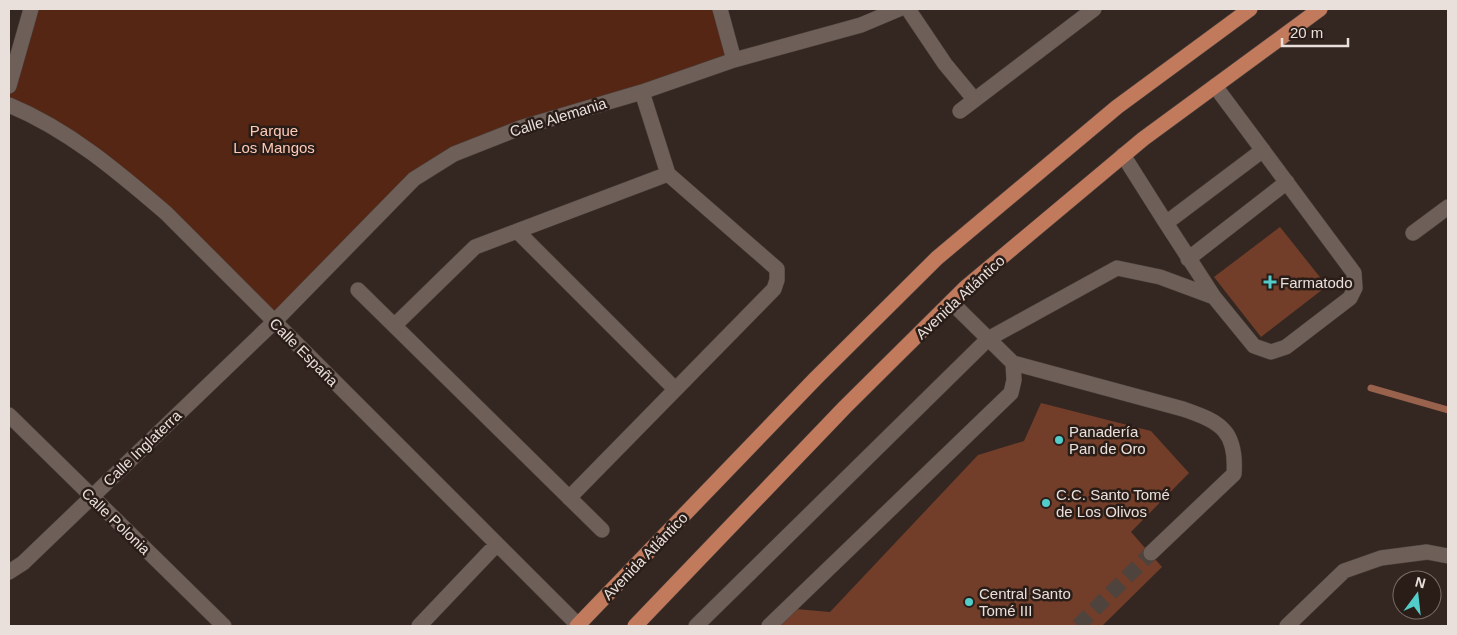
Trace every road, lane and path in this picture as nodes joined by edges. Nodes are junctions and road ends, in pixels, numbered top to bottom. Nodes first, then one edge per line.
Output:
1 (31, 9) edge
2 (720, 9) edge
3 (899, 9) edge
4 (908, 9) edge
5 (1094, 9) edge
6 (1250, 9) edge
7 (1320, 9) edge
8 (734, 60) junction
9 (9, 86) edge
10 (1215, 86) junction
11 (642, 92) junction
12 (974, 99) junction
13 (9, 105) edge
14 (960, 111) dead end
15 (1263, 150) junction
16 (1123, 155) junction
17 (668, 174) junction
18 (1287, 182) junction
19 (1448, 207) edge
20 (1166, 223) junction
21 (517, 231) junction
22 (1413, 233) dead end
23 (1188, 259) junction
24 (358, 290) dead end
25 (1214, 297) junction
26 (951, 302) junction
27 (274, 322) junction
28 (395, 326) junction
29 (988, 339) junction
30 (1013, 363) junction
31 (675, 389) junction
32 (9, 415) edge
33 (92, 497) junction
34 (569, 498) junction
35 (602, 530) dead end
36 (497, 544) junction
37 (1151, 552) tunnel mouth
38 (1448, 556) edge
39 (9, 572) edge
40 (224, 626) edge
41 (419, 626) edge
42 (578, 626) edge
43 (635, 626) edge
44 (696, 626) edge
45 (769, 626) edge
46 (1287, 626) edge

1 - 9 street
2 - 8 street
3 - 8 street, Calle Alemania
4 - 12 street
5 - 12 street
6 - 42 main road, Avenida Atlántico
7 - 10 main road, Avenida Atlántico
8 - 11 street, Calle Alemania
10 - 15 street
10 - 16 main road, Avenida Atlántico
11 - 17 street
11 - 27 street, Calle Alemania
12 - 14 street
13 - 27 street, Calle España
15 - 18 street
15 - 20 street
16 - 20 street
16 - 26 main road, Avenida Atlántico
17 - 21 street
17 - 31 street
18 - 23 street
18 - 25 street
19 - 22 street
20 - 23 street
21 - 28 street
21 - 31 street
23 - 25 street
24 - 28 street
25 - 29 street
26 - 29 street
26 - 43 main road, Avenida Atlántico
27 - 33 street, Calle Inglaterra
27 - 36 street, Calle España
28 - 34 street
29 - 30 street
29 - 44 street
30 - 37 street
30 - 45 street
31 - 34 street
32 - 33 street, Calle Polonia
33 - 39 street, Calle Inglaterra
33 - 40 street, Calle Polonia
34 - 35 street
36 - 41 street
36 - 42 street, Calle España
38 - 46 street

